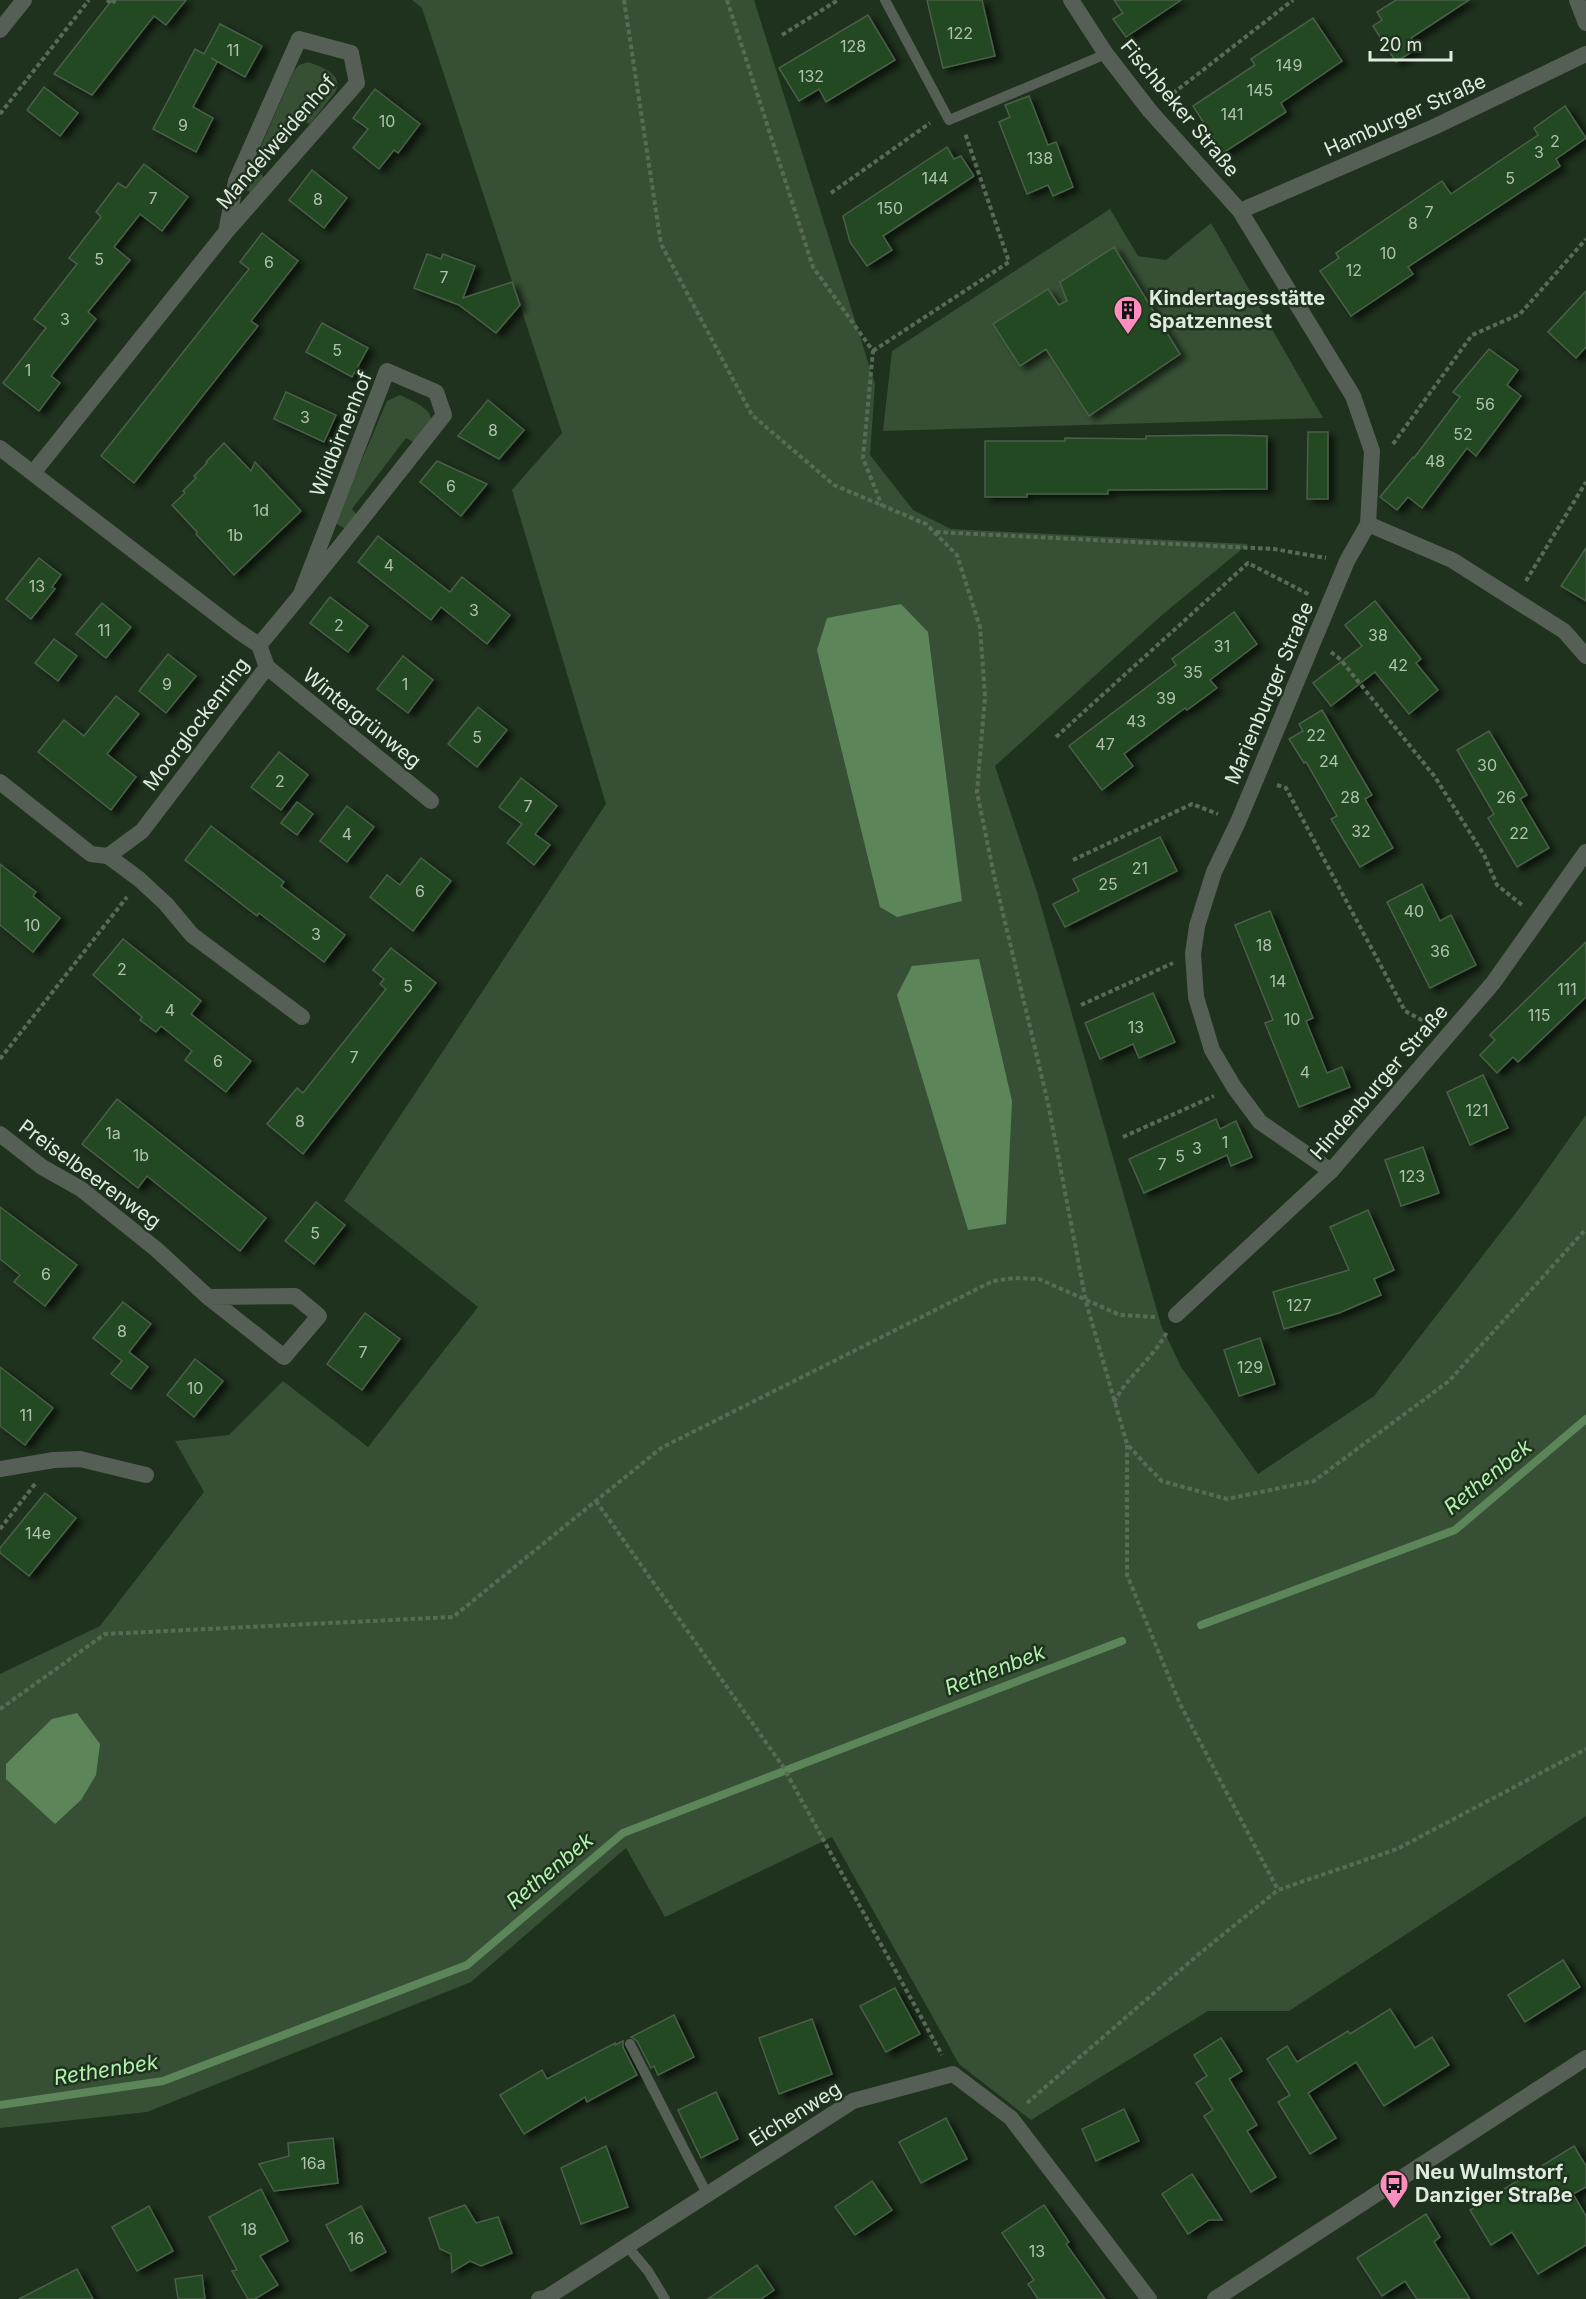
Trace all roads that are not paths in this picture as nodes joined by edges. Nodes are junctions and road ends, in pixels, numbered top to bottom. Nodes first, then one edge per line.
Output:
1 (24, 0) edge
2 (885, 0) edge
3 (1071, 0) edge
4 (1577, 0) edge
5 (1586, 23) edge
6 (0, 30) edge
7 (1106, 54) junction
8 (1586, 54) edge
9 (1240, 211) junction
10 (226, 232) junction
11 (0, 448) edge
12 (33, 473) junction
13 (1368, 524) junction
14 (301, 594) junction
15 (259, 645) junction
16 (1586, 656) edge
17 (267, 668) junction
18 (0, 782) edge
19 (431, 801) dead end
20 (1586, 852) edge
21 (108, 856) junction
22 (302, 1017) dead end
23 (0, 1134) edge
24 (1331, 1171) junction
25 (208, 1297) junction
26 (1176, 1316) road end
27 (0, 1468) edge
28 (146, 1476) dead end
29 (630, 2044) dead end
30 (1586, 2058) edge
31 (707, 2194) junction
32 (627, 2246) junction
33 (539, 2299) edge
34 (665, 2299) edge
35 (1149, 2299) edge
36 (1215, 2299) edge

1 - 6 street
2 - 7 lane
3 - 7 street, Fischbeker Straße
4 - 5 street
7 - 9 street, Fischbeker Straße
8 - 9 street, Hamburger Straße
9 - 13 street, Marienburger Straße
10 - 10 street, Mandelweidenhof
10 - 12 street, Mandelweidenhof
11 - 12 street, Moorglockenring
12 - 15 street, Moorglockenring
13 - 16 street
13 - 24 street, Marienburger Straße
14 - 14 street, Wildbirnenhof
14 - 15 street, Wildbirnenhof
15 - 17 street, Moorglockenring
17 - 19 street, Wintergrünweg
17 - 21 street, Moorglockenring
18 - 21 street
20 - 24 street, Hindenburger Straße
21 - 22 street
23 - 25 street, Preiselbeerenweg
24 - 26 street, Hindenburger Straße
25 - 25 street, Preiselbeerenweg
27 - 28 street
29 - 31 lane
30 - 36 street
31 - 32 street, Eichenweg
31 - 35 street, Eichenweg
32 - 33 street, Eichenweg
32 - 34 lane

